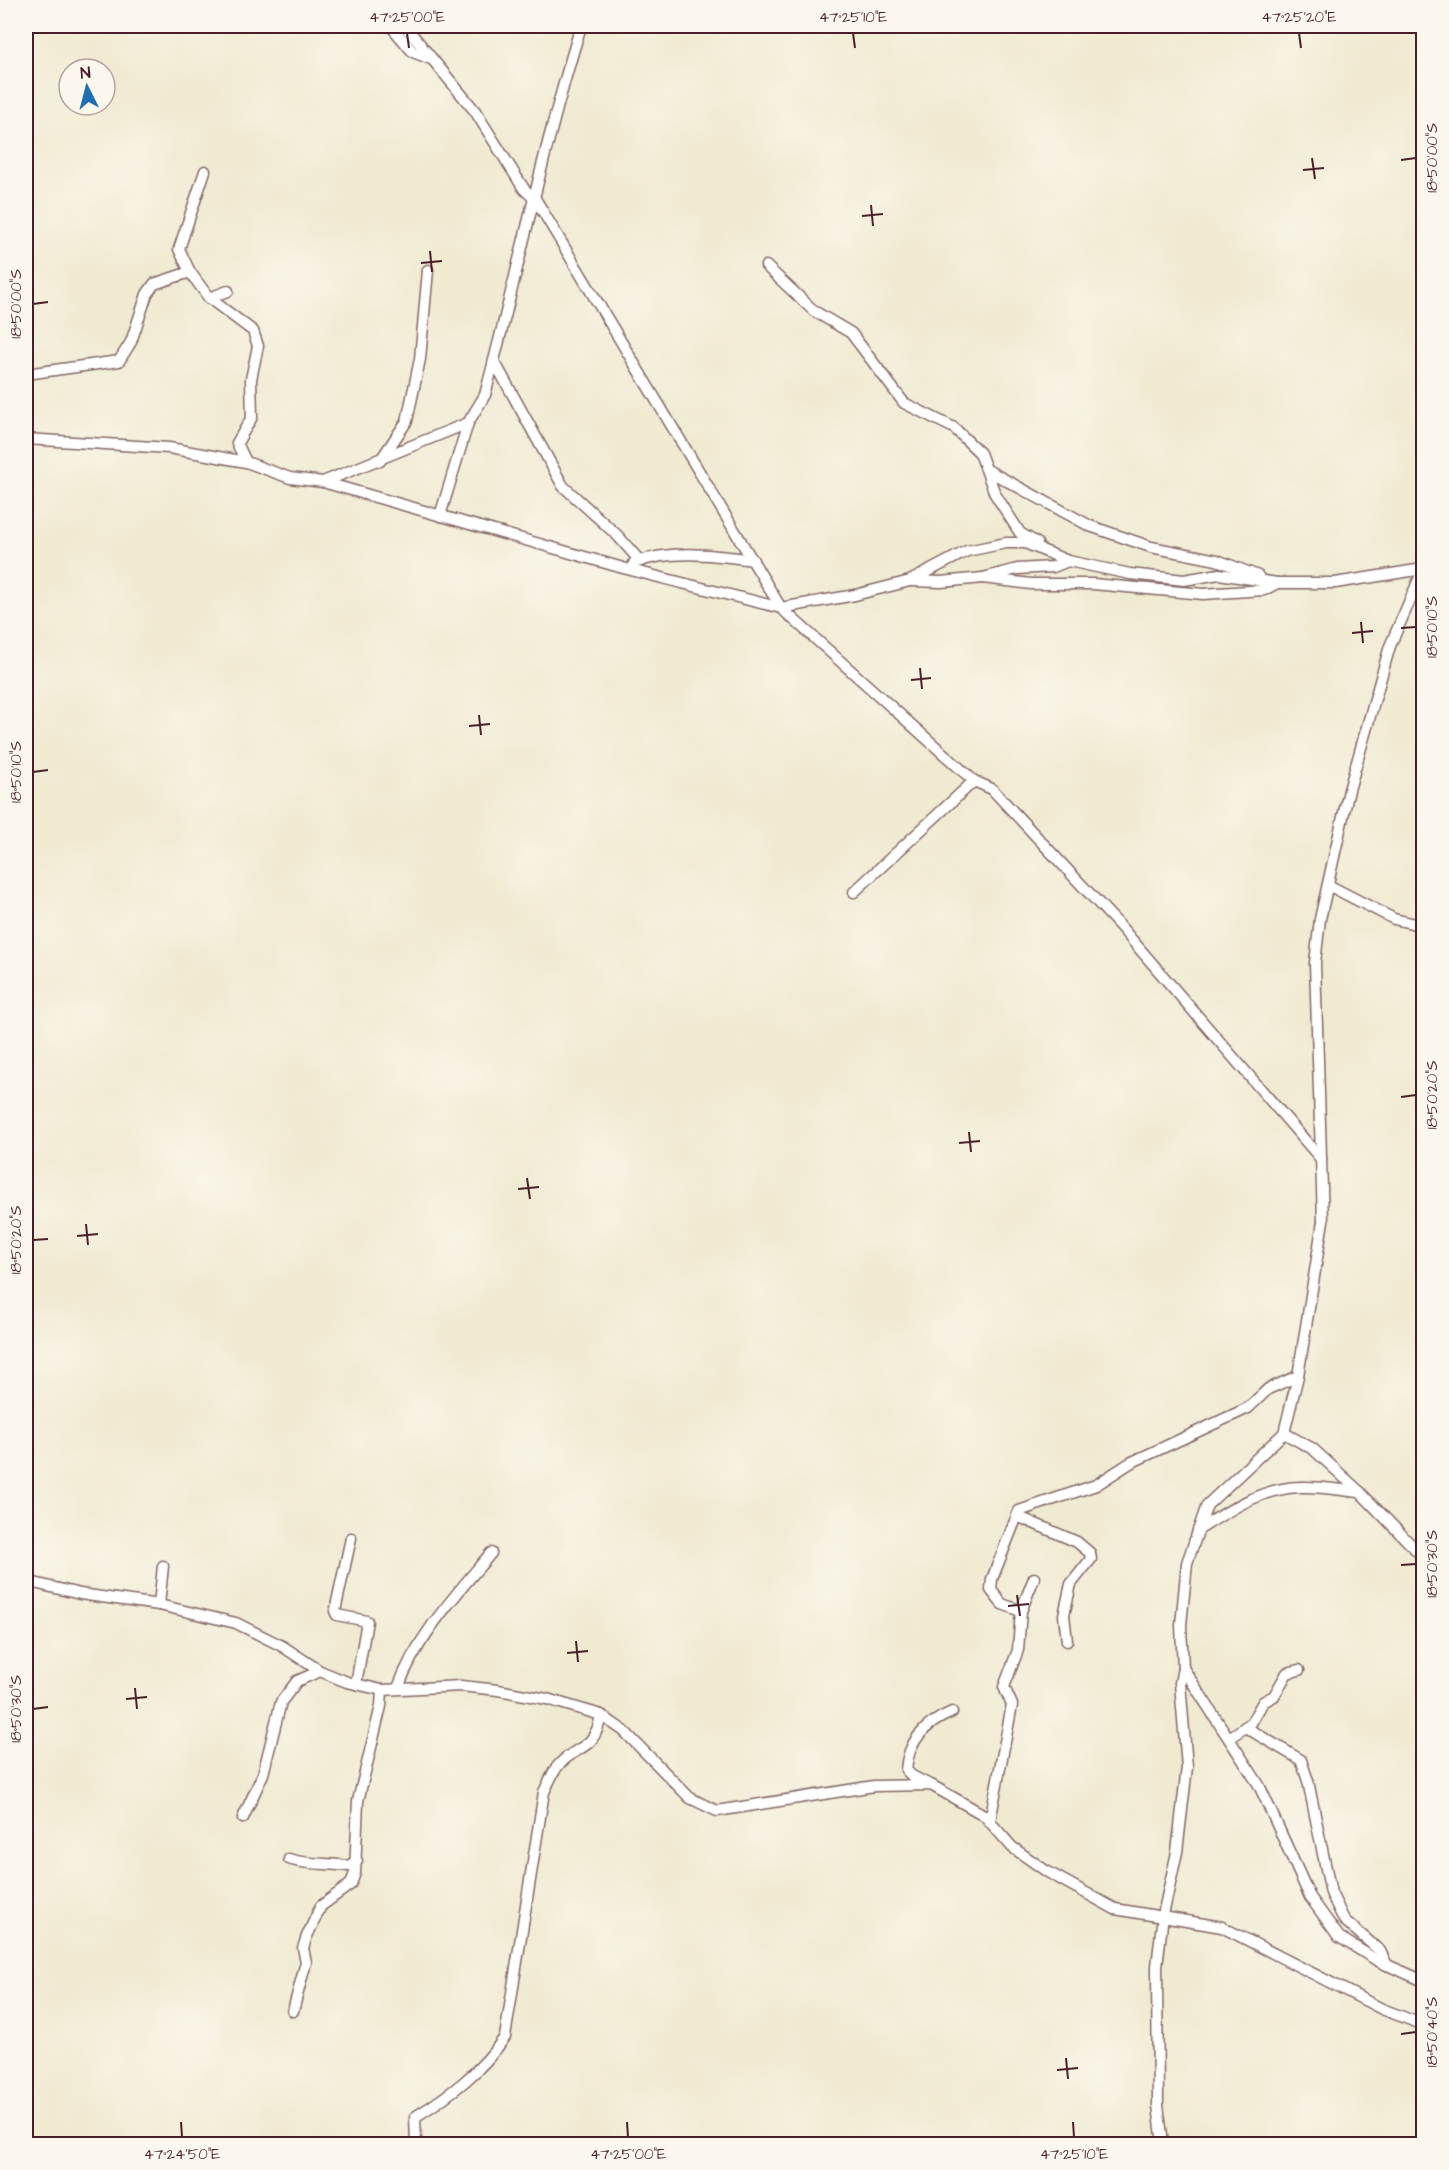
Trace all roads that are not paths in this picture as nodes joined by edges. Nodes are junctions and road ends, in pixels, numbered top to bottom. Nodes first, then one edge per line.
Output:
1 (391, 26) edge
2 (405, 26) edge
3 (580, 26) edge
4 (432, 59) junction
5 (205, 171) dead end
6 (536, 200) junction
7 (766, 266) dead end
8 (428, 270) dead end
9 (190, 272) junction
10 (228, 291) dead end
11 (209, 298) junction
12 (494, 361) junction
13 (26, 374) edge
14 (468, 423) junction
15 (26, 439) edge
16 (380, 461) junction
17 (246, 462) junction
18 (987, 470) junction
19 (322, 482) junction
20 (440, 516) junction
21 (753, 560) junction
22 (640, 561) junction
23 (1068, 561) junction
24 (622, 568) junction
25 (1423, 569) edge
26 (983, 578) junction
27 (910, 581) junction
28 (1277, 583) junction
29 (782, 608) junction
30 (974, 780) junction
31 (1328, 885) junction
32 (854, 892) dead end
33 (1424, 926) edge
34 (1321, 1159) junction
35 (1298, 1376) junction
36 (1284, 1433) junction
37 (1360, 1492) junction
38 (1017, 1516) junction
39 (1198, 1530) junction
40 (351, 1538) dead end
41 (491, 1553) dead end
42 (1424, 1558) edge
43 (163, 1566) dead end
44 (1034, 1578) dead end
45 (26, 1581) edge
46 (159, 1605) junction
47 (1021, 1611) junction
48 (1067, 1641) dead end
49 (1183, 1668) junction
50 (1299, 1670) dead end
51 (320, 1671) junction
52 (356, 1684) junction
53 (398, 1688) junction
54 (382, 1690) junction
55 (952, 1712) dead end
56 (601, 1715) junction
57 (1245, 1727) junction
58 (1229, 1738) junction
59 (931, 1785) junction
60 (243, 1818) dead end
61 (990, 1821) junction
62 (289, 1859) dead end
63 (357, 1861) junction
64 (1163, 1915) junction
65 (1387, 1965) junction
66 (1424, 1981) edge
67 (293, 2011) dead end
68 (1424, 2025) edge
69 (416, 2145) edge
70 (1163, 2145) edge

1 - 4 street
2 - 4 street
3 - 6 street
4 - 6 street
5 - 9 street
6 - 12 street
6 - 21 street
7 - 18 street
8 - 16 street
9 - 11 street
9 - 13 street
10 - 11 street
11 - 17 street
12 - 14 street
12 - 22 street
14 - 16 street
14 - 20 street
15 - 17 street
16 - 19 street
17 - 19 street
18 - 23 street
18 - 28 street
19 - 20 street
20 - 24 street
21 - 22 street
21 - 29 street
22 - 24 street
23 - 26 street
23 - 27 street
23 - 28 street
24 - 29 street
25 - 28 street
25 - 31 street
26 - 27 street
26 - 28 street
27 - 29 street
29 - 30 street
30 - 32 street
30 - 34 street
31 - 33 street
31 - 34 street
34 - 35 street
35 - 36 street
35 - 38 street
36 - 37 street
36 - 39 street
37 - 39 street
37 - 42 street
38 - 47 street
38 - 48 street
39 - 49 street
40 - 52 street
41 - 53 street
43 - 46 street
44 - 47 street
45 - 46 street
46 - 51 street
47 - 61 street
49 - 58 street
49 - 64 street
50 - 57 street
51 - 52 street
51 - 60 street
52 - 54 street
53 - 54 street
53 - 56 street
54 - 63 street
55 - 59 street
56 - 59 street
56 - 69 street
57 - 58 street
57 - 65 street
58 - 65 street
59 - 61 street
61 - 64 street
62 - 63 street
63 - 67 street
64 - 68 street
64 - 70 street
65 - 66 street

